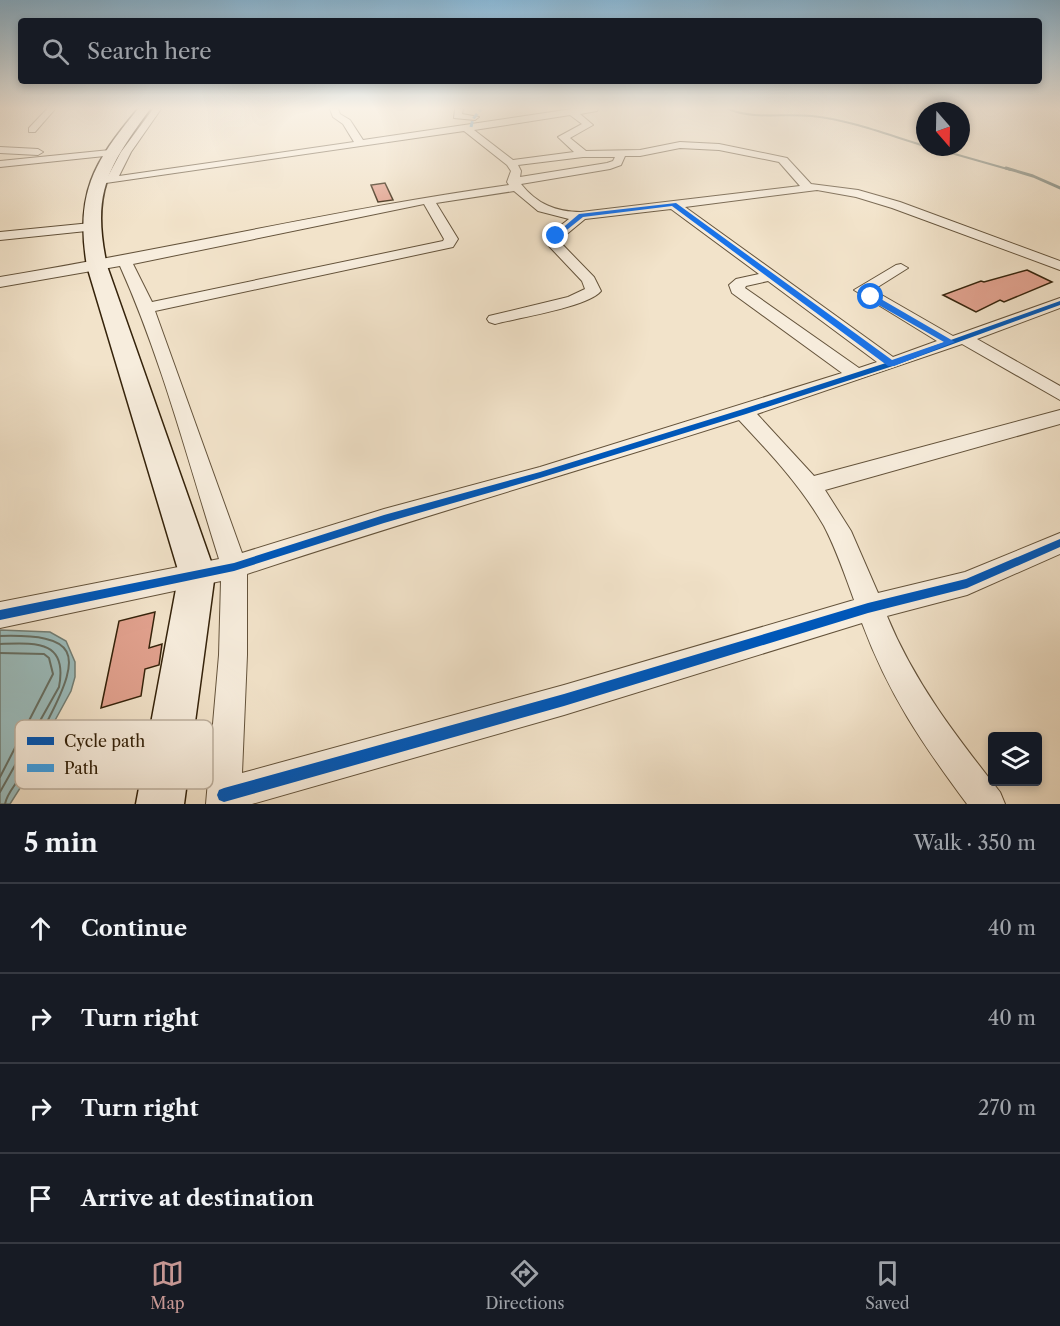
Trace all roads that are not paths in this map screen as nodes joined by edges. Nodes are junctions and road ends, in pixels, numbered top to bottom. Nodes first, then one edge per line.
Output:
1 (121, 147) edge
2 (130, 147) edge
3 (337, 147) edge
4 (496, 147) edge
5 (574, 147) edge
6 (670, 147) edge
7 (702, 147) edge
8 (0, 150) edge
9 (583, 154) junction
10 (621, 154) junction
11 (76, 156) junction
12 (510, 163) junction
13 (0, 164) edge
14 (106, 172) junction
15 (515, 184) junction
16 (807, 187) junction
17 (428, 200) junction
18 (673, 204) junction
19 (581, 216) junction
20 (91, 227) junction
21 (0, 236) edge
22 (111, 264) junction
23 (1060, 266) edge
24 (901, 268) dead end
25 (771, 276) junction
26 (3, 284) edge
27 (1060, 303) edge
28 (146, 308) junction
29 (495, 319) dead end
30 (957, 340) junction
31 (891, 364) junction
32 (857, 375) junction
33 (1051, 381) edge
34 (1060, 394) edge
35 (743, 412) junction
36 (1060, 417) edge
37 (809, 486) junction
38 (1060, 543) edge
39 (234, 567) junction
40 (197, 573) junction
41 (868, 608) junction
42 (0, 615) edge
43 (173, 720) edge
44 (162, 789) edge
45 (223, 799) edge
46 (160, 804) edge
47 (988, 804) edge

1 - 14 street
2 - 14 street
3 - 14 street
4 - 12 street
5 - 9 street
6 - 10 street
7 - 16 street
8 - 11 street
9 - 10 street
9 - 12 street
10 - 15 street
11 - 13 street
11 - 14 street
12 - 15 street
14 - 20 street
15 - 17 street
15 - 19 street
16 - 18 street
16 - 23 street
17 - 22 street
17 - 28 street
18 - 19 street
18 - 25 street
19 - 29 street
20 - 21 street
20 - 22 street
22 - 26 street
22 - 28 street
22 - 40 street
24 - 30 street
25 - 31 street
25 - 32 street
27 - 30 street
28 - 39 street
30 - 31 street
30 - 33 street
31 - 32 street
32 - 35 street
33 - 34 street
35 - 37 street
35 - 39 street
36 - 37 street
37 - 41 street
38 - 41 street
39 - 40 street
39 - 45 street
40 - 42 street
40 - 43 street
41 - 45 street
41 - 47 street
44 - 46 street

